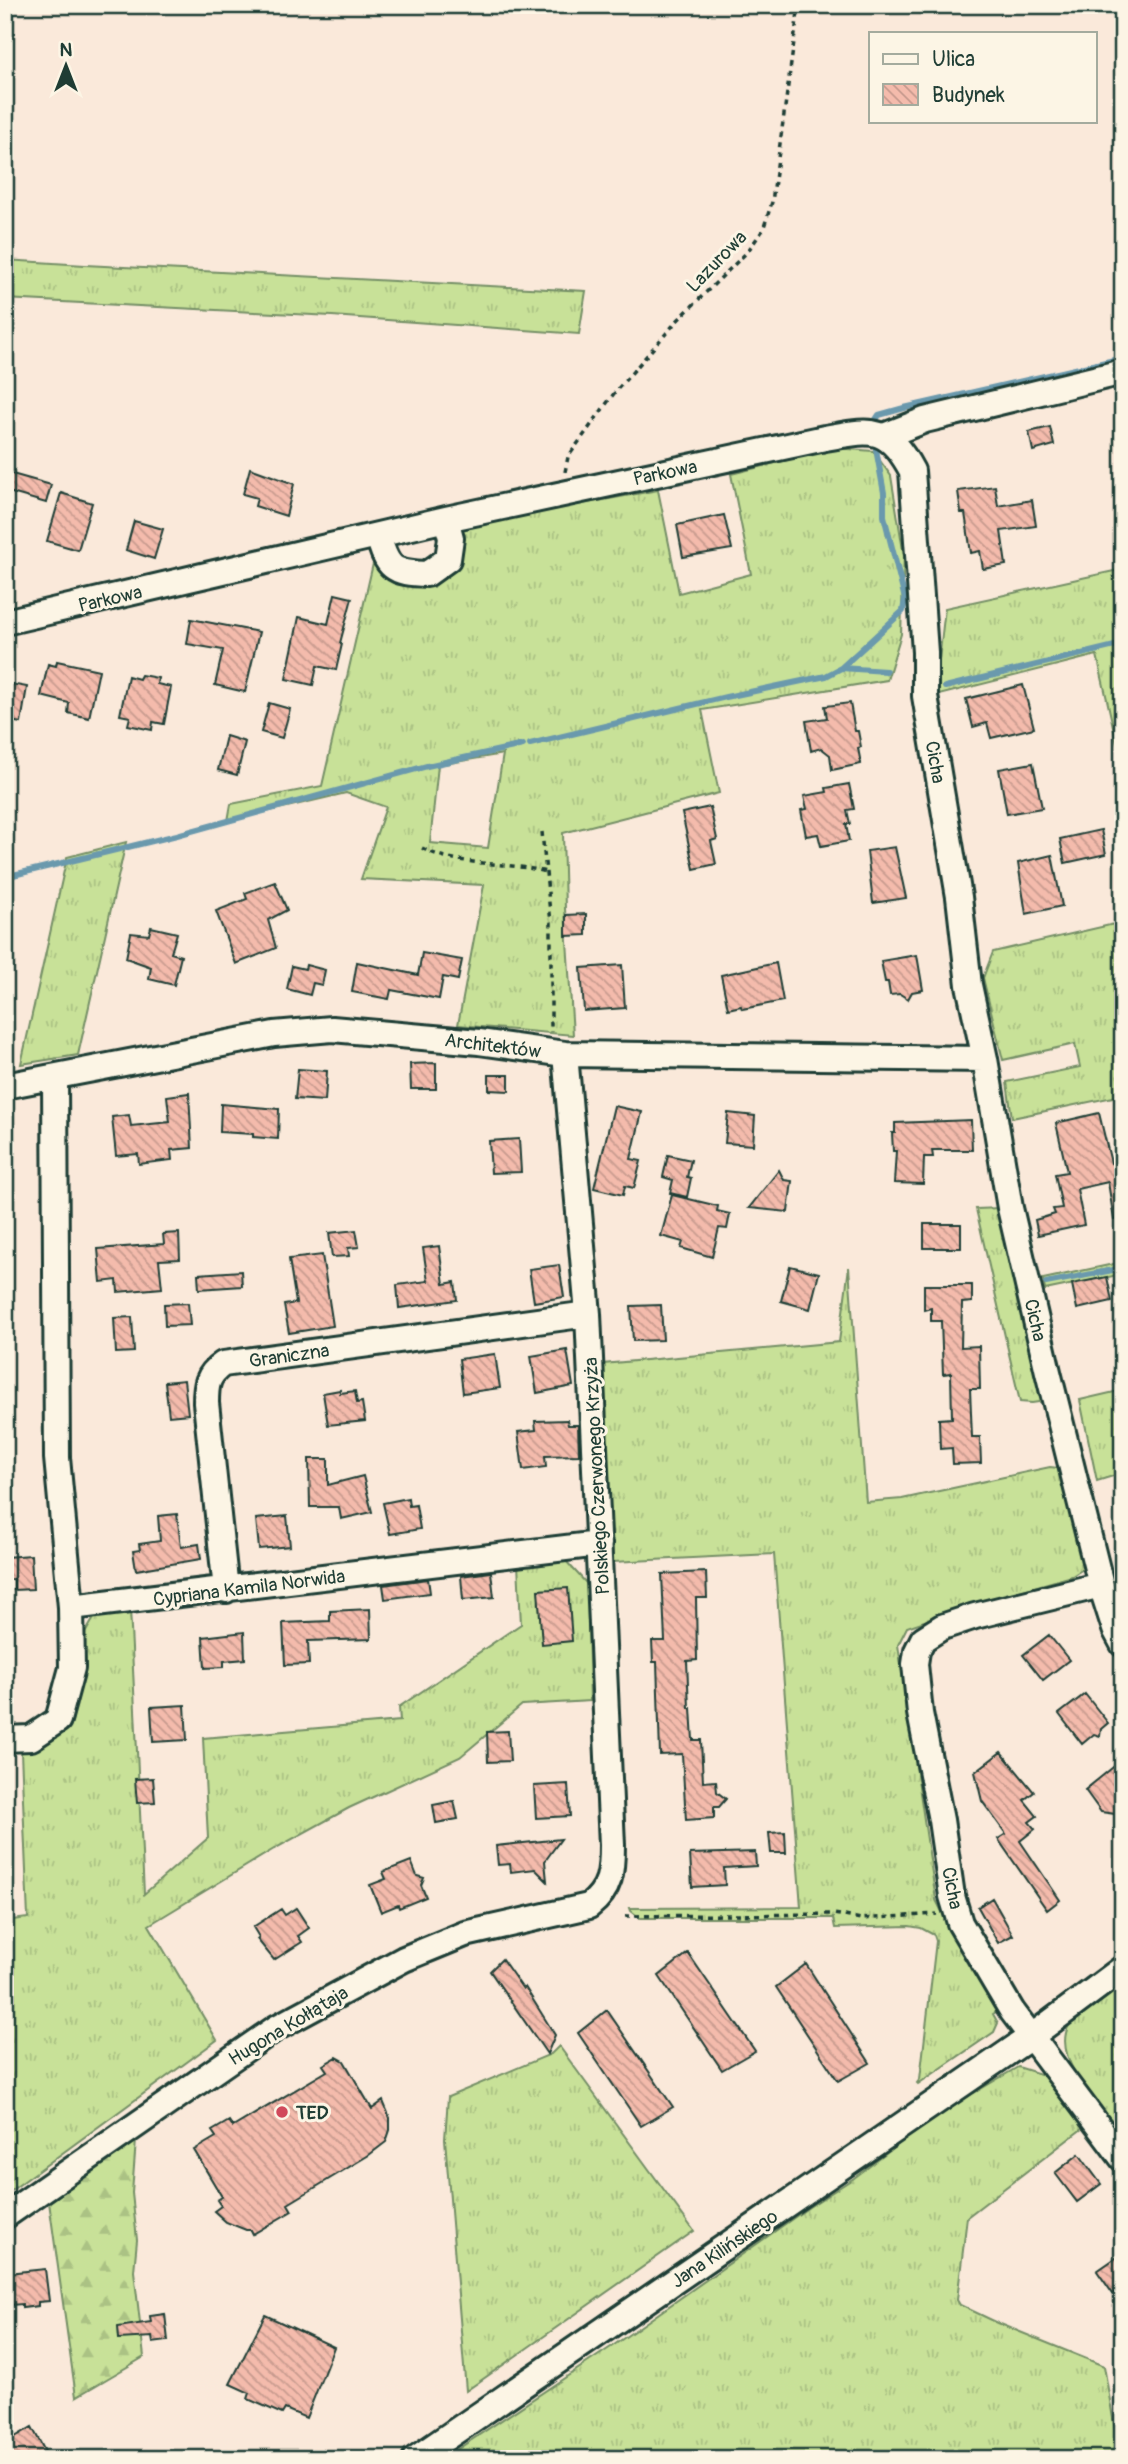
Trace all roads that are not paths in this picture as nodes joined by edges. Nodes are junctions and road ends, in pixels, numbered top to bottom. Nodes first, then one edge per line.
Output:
1 (1123, 372) edge
2 (893, 443) junction
3 (446, 519) junction
4 (378, 535) junction
5 (5, 622) edge
6 (558, 1053) junction
7 (985, 1059) junction
8 (55, 1077) junction
9 (5, 1086) edge
10 (588, 1314) junction
11 (599, 1544) junction
12 (1101, 1585) junction
13 (226, 1590) junction
14 (71, 1607) junction
15 (1123, 1644) edge
16 (5, 1739) edge
17 (601, 1897) joint
18 (1123, 1968) edge
19 (1032, 2036) junction
20 (1123, 2159) edge
21 (5, 2216) edge
22 (415, 2459) edge

1 - 2 street, Parkowa
2 - 3 street, Parkowa
2 - 7 street, Cicha
3 - 4 street, Parkowa
3 - 4 street
4 - 5 street, Parkowa
6 - 7 street, Architektów
6 - 8 street, Architektów
6 - 10 street, Polskiego Czerwonego Krzyża
7 - 12 street, Cicha
8 - 9 street, Architektów
8 - 14 street
10 - 11 street, Polskiego Czerwonego Krzyża
10 - 13 street, Graniczna
11 - 13 street, Cypriana Kamila Norwida
11 - 17 street, Polskiego Czerwonego Krzyża
12 - 15 street
12 - 19 street, Cicha
13 - 14 street, Cypriana Kamila Norwida
14 - 16 street
17 - 21 street, Hugona Kołłątaja
18 - 19 street, Jana Kilińskiego
19 - 20 street, Cicha
19 - 22 street, Jana Kilińskiego

